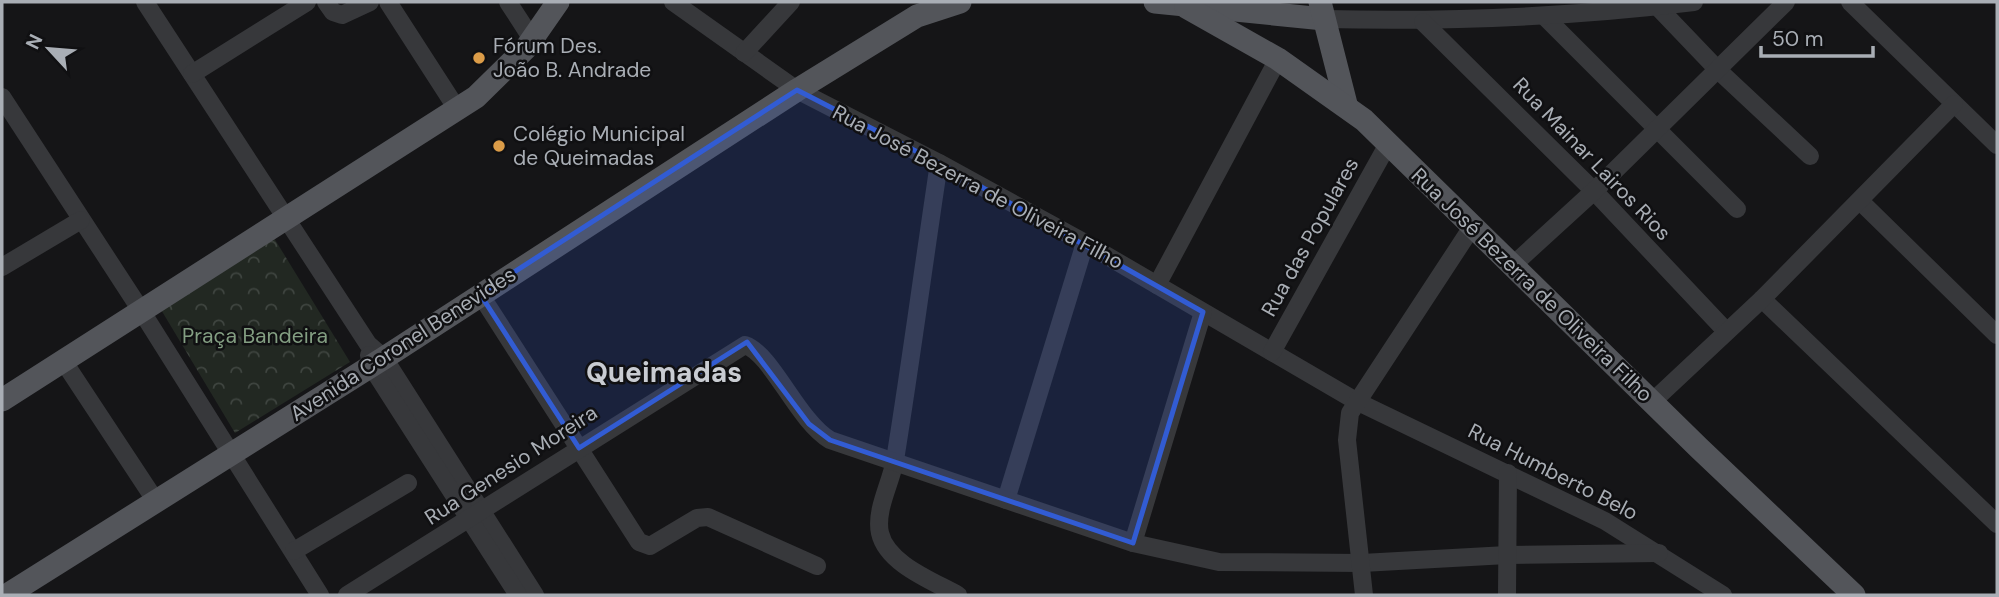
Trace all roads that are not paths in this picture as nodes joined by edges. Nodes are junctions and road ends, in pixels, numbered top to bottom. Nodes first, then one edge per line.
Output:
1 (145, 2) edge
2 (307, 2) edge
3 (326, 2) edge
4 (370, 2) edge
5 (388, 2) edge
6 (508, 2) edge
7 (558, 2) edge
8 (673, 2) edge
9 (791, 2) edge
10 (960, 2) edge
11 (1155, 2) edge
12 (1694, 2) edge
13 (1786, 2) edge
14 (1850, 2) edge
15 (1654, 4) edge
16 (1186, 7) junction
17 (1322, 10) edge
18 (1544, 16) junction
19 (1423, 22) junction
20 (532, 39) junction
21 (744, 53) junction
22 (1278, 59) junction
23 (1719, 71) junction
24 (192, 74) junction
25 (796, 90) junction
26 (2, 97) edge
27 (1346, 104) junction
28 (1954, 104) junction
29 (457, 109) junction
30 (1657, 130) junction
31 (1388, 144) junction
32 (1997, 145) edge
33 (1810, 156) dead end
34 (939, 163) junction
35 (1594, 191) junction
36 (1860, 201) junction
37 (1737, 209) dead end
38 (285, 218) junction
39 (81, 220) junction
40 (1472, 227) junction
41 (1085, 243) junction
42 (1512, 266) junction
43 (2, 267) edge
44 (1157, 285) junction
45 (481, 294) junction
46 (1762, 299) junction
47 (142, 312) junction
48 (1203, 312) junction
49 (1726, 331) junction
50 (1997, 335) edge
51 (1272, 352) junction
52 (374, 356) junction
53 (64, 362) junction
54 (2, 400) edge
55 (1356, 401) junction
56 (1652, 402) junction
57 (579, 448) junction
58 (231, 453) junction
59 (894, 464) junction
60 (1508, 473) junction
61 (408, 483) dead end
62 (155, 500) junction
63 (1006, 500) junction
64 (476, 515) junction
65 (1997, 524) edge
66 (1133, 543) junction
67 (293, 551) junction
68 (1659, 553) junction
69 (1507, 555) junction
70 (1362, 563) junction
71 (817, 566) dead end
72 (7, 595) edge
73 (320, 595) edge
74 (347, 595) edge
75 (517, 595) edge
76 (535, 595) edge
77 (958, 595) edge
78 (1364, 595) edge
79 (1507, 595) edge
80 (1723, 595) edge
81 (1854, 595) edge

1 - 24 street
2 - 24 street
3 - 4 street
5 - 29 street
6 - 20 street
7 - 20 main road
8 - 21 street
9 - 21 street
10 - 25 main road, Rua José Bezerra de Oliveira Filho
11 - 16 main road, Rua José Bezerra de Oliveira Filho
12 - 15 street
13 - 23 street
14 - 28 street
15 - 18 street
15 - 23 street
16 - 17 main road, Rua José Bezerra de Oliveira Filho
16 - 22 main road, Rua José Bezerra de Oliveira Filho
17 - 19 street
17 - 27 main road
18 - 19 street
18 - 30 street
19 - 35 street, Rua Mainar Lairos Rios
20 - 29 main road
21 - 25 street
22 - 27 main road, Rua José Bezerra de Oliveira Filho
22 - 44 street
23 - 30 street
23 - 33 street
24 - 38 street
25 - 34 street, Rua José Bezerra de Oliveira Filho
25 - 45 main road, Avenida Coronel Benevides
26 - 39 street
27 - 31 main road, Rua José Bezerra de Oliveira Filho
28 - 32 street
28 - 36 street
29 - 38 main road
30 - 35 street
30 - 37 street
31 - 40 main road, Rua José Bezerra de Oliveira Filho
31 - 51 street, Rua das Populares
34 - 41 street, Rua José Bezerra de Oliveira Filho
34 - 59 street
35 - 42 street
35 - 49 street, Rua Mainar Lairos Rios
36 - 46 street
36 - 50 street
38 - 47 main road
38 - 52 street
39 - 43 street
39 - 47 street
40 - 42 main road, Rua José Bezerra de Oliveira Filho
40 - 55 street
41 - 44 street, Rua José Bezerra de Oliveira Filho
41 - 63 street
42 - 56 main road, Rua José Bezerra de Oliveira Filho
44 - 48 street, Rua José Bezerra de Oliveira Filho
45 - 52 main road, Avenida Coronel Benevides
45 - 57 street
46 - 49 street
46 - 65 street
47 - 53 main road
47 - 58 street
48 - 51 street, Rua José Bezerra de Oliveira Filho
48 - 66 street
49 - 56 street
51 - 55 street, Rua José Bezerra de Oliveira Filho
52 - 58 main road, Avenida Coronel Benevides
52 - 64 street
53 - 54 main road
53 - 62 street
55 - 60 street, Rua Humberto Belo
55 - 70 street
56 - 81 main road, Rua José Bezerra de Oliveira Filho
57 - 59 street, Rua Genesio Moreira
57 - 64 street, Rua Genesio Moreira
57 - 71 street
58 - 62 main road, Avenida Coronel Benevides
58 - 67 street
59 - 63 street, Rua Genesio Moreira
59 - 77 street
60 - 68 street, Rua Humberto Belo
60 - 69 street
61 - 67 street
62 - 72 main road, Avenida Coronel Benevides
63 - 66 street, Rua Genesio Moreira
64 - 74 street, Rua Genesio Moreira
64 - 75 street
64 - 76 street
66 - 70 street, Rua Genesio Moreira
67 - 73 street
68 - 69 street, Rua Genesio Moreira
68 - 80 street, Rua Humberto Belo
69 - 70 street, Rua Genesio Moreira
69 - 79 street
70 - 78 street

